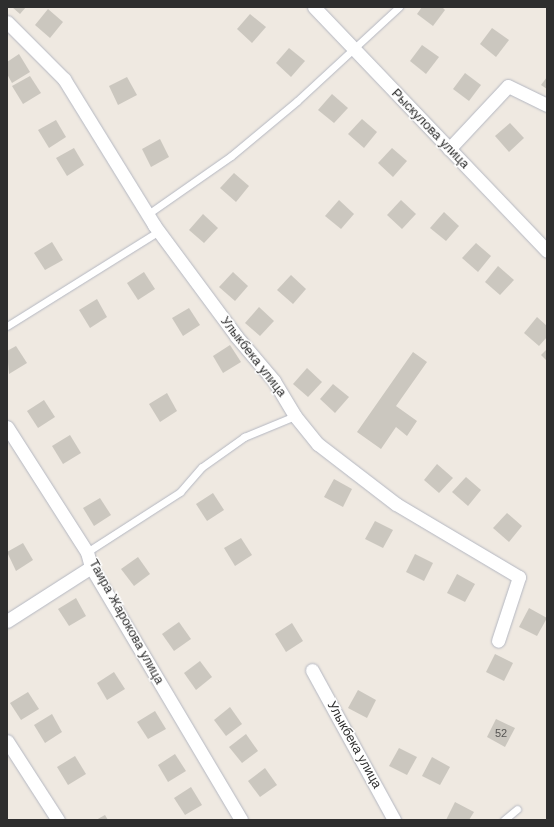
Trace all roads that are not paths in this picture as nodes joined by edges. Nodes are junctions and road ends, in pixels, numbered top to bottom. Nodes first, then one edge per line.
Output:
1 (314, 7) edge
2 (399, 7) edge
3 (7, 22) edge
4 (354, 49) junction
5 (547, 105) edge
6 (449, 149) junction
7 (148, 214) junction
8 (158, 231) junction
9 (547, 251) edge
10 (7, 326) edge
11 (295, 416) junction
12 (7, 427) edge
13 (87, 552) junction
14 (92, 567) junction
15 (7, 621) edge
16 (498, 641) dead end
17 (312, 670) dead end
18 (7, 741) edge
19 (517, 808) dead end
20 (58, 820) edge
21 (241, 820) edge
22 (394, 820) edge
23 (504, 820) edge

1 - 4 street, Рыскулова улица
2 - 4 lane
3 - 7 street, Улыкбека улица
4 - 6 street, Рыскулова улица
4 - 7 lane
5 - 6 street
6 - 9 street, Рыскулова улица
7 - 8 street, Улыкбека улица
8 - 10 lane
8 - 11 street, Улыкбека улица
11 - 13 lane
11 - 16 street, Улыкбека улица
12 - 13 street, Таира Жарокова улица
13 - 14 street, Таира Жарокова улица
14 - 15 street
14 - 21 street, Таира Жарокова улица
17 - 22 street, Улыкбека улица
18 - 20 street
19 - 23 lane

